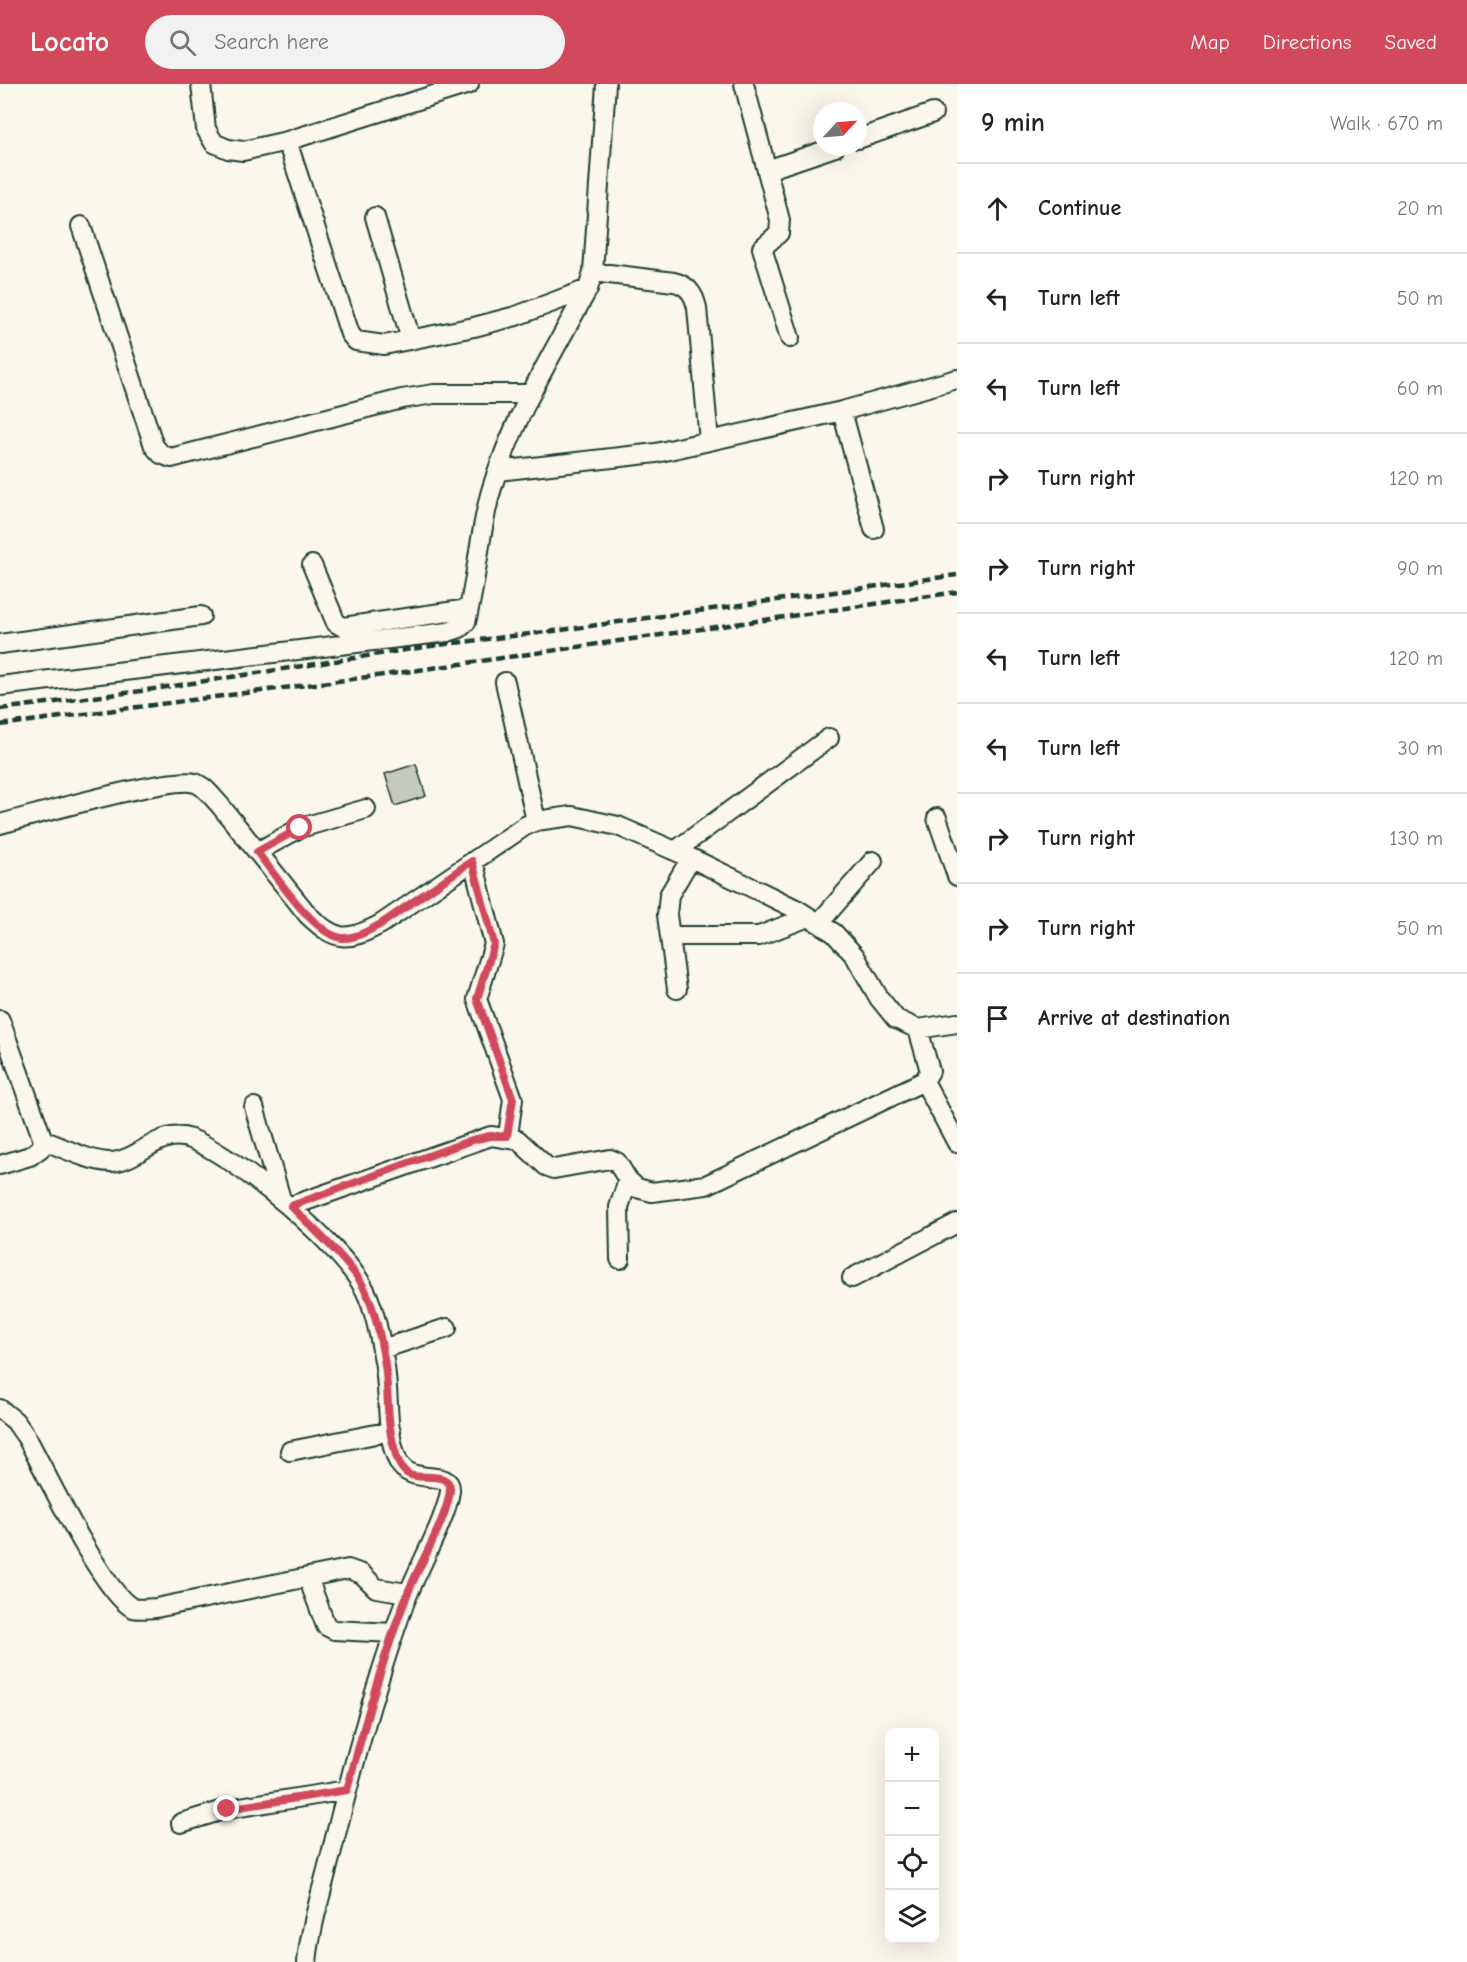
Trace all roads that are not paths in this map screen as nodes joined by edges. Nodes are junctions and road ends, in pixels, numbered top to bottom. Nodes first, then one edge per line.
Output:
1 (201, 84) edge
2 (469, 84) edge
3 (606, 84) edge
4 (744, 84) edge
5 (933, 113) dead end
6 (867, 136) edge
7 (287, 141) junction
8 (813, 154) edge
9 (767, 170) junction
10 (375, 217) dead end
11 (81, 226) dead end
12 (590, 280) junction
13 (790, 338) dead end
14 (411, 339) junction
15 (957, 379) edge
16 (531, 394) junction
17 (842, 411) junction
18 (709, 441) junction
19 (498, 471) junction
20 (874, 529) dead end
21 (312, 565) dead end
22 (468, 615) junction
23 (201, 616) dead end
24 (0, 644) edge
25 (505, 682) dead end
26 (0, 686) edge
27 (829, 738) dead end
28 (366, 809) dead end
29 (937, 818) dead end
30 (536, 821) junction
31 (0, 824) edge
32 (257, 852) junction
33 (683, 855) junction
34 (472, 861) junction
35 (873, 861) dead end
36 (957, 876) edge
37 (813, 920) junction
38 (670, 936) junction
39 (677, 989) dead end
40 (0, 1020) edge
41 (957, 1023) edge
42 (918, 1029) junction
43 (924, 1081) junction
44 (254, 1107) dead end
45 (507, 1136) junction
46 (42, 1140) junction
47 (957, 1143) edge
48 (0, 1165) edge
49 (628, 1180) junction
50 (286, 1202) junction
51 (957, 1223) edge
52 (620, 1259) dead end
53 (852, 1278) dead end
54 (447, 1329) dead end
55 (382, 1349) junction
56 (0, 1409) edge
57 (392, 1431) junction
58 (290, 1451) dead end
59 (308, 1578) junction
60 (407, 1593) junction
61 (393, 1633) junction
62 (347, 1790) junction
63 (181, 1823) dead end
64 (307, 1962) edge

1 - 7 street
2 - 7 street
3 - 12 street
4 - 9 street
5 - 6 street
7 - 14 street
8 - 9 street
9 - 13 street
10 - 14 street
11 - 16 street
12 - 14 street
12 - 16 street
12 - 18 street
15 - 17 street
16 - 19 street
17 - 18 street
17 - 20 street
18 - 19 street
19 - 22 street
21 - 22 street
22 - 26 street
23 - 24 street
25 - 30 street
27 - 33 street
28 - 32 street
29 - 36 street
30 - 33 street
30 - 34 street
31 - 32 street
32 - 34 street
33 - 37 street
33 - 38 street
34 - 45 street
35 - 37 street
37 - 38 street
37 - 42 street
38 - 39 street
40 - 46 street
41 - 42 street
42 - 43 street
43 - 47 street
43 - 49 street
44 - 50 street
45 - 49 street
45 - 50 street
46 - 48 street
46 - 50 street
49 - 52 street
50 - 55 street
51 - 53 street
54 - 55 street
55 - 57 street
56 - 59 street
57 - 58 street
57 - 60 street
59 - 60 street
59 - 61 street
60 - 61 street
61 - 62 street
62 - 63 street
62 - 64 street

